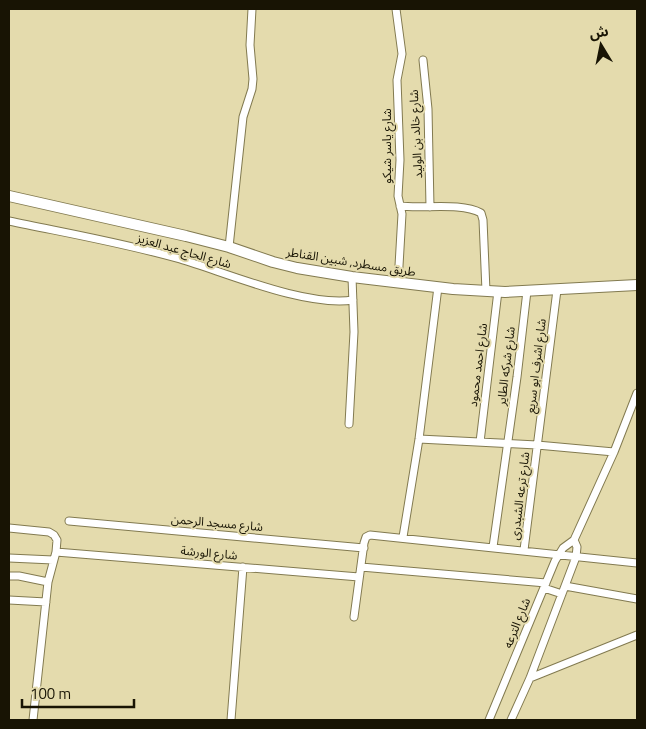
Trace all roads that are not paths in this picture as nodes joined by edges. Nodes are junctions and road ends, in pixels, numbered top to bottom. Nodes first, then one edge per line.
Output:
1 (252, 9) edge
2 (396, 9) edge
3 (423, 60) dead end
4 (9, 196) edge
5 (400, 206) junction
6 (430, 207) junction
7 (9, 221) edge
8 (228, 247) junction
9 (352, 280) junction
10 (398, 283) junction
11 (637, 285) edge
12 (438, 287) junction
13 (557, 290) junction
14 (486, 291) junction
15 (498, 291) junction
16 (527, 291) junction
17 (353, 297) junction
18 (637, 393) edge
19 (349, 424) dead end
20 (419, 439) junction
21 (480, 442) junction
22 (508, 443) junction
23 (537, 445) junction
24 (614, 452) junction
25 (69, 520) dead end
26 (9, 528) edge
27 (403, 537) junction
28 (574, 540) junction
29 (493, 547) junction
30 (364, 548) junction
31 (524, 550) junction
32 (56, 552) junction
33 (559, 554) junction
34 (576, 557) junction
35 (9, 558) edge
36 (53, 560) junction
37 (637, 563) edge
38 (243, 567) junction
39 (361, 567) junction
40 (9, 576) edge
41 (359, 578) junction
42 (48, 582) junction
43 (545, 586) junction
44 (565, 586) junction
45 (562, 594) junction
46 (9, 600) edge
47 (637, 600) edge
48 (46, 602) junction
49 (354, 617) dead end
50 (637, 635) edge
51 (530, 678) junction
52 (33, 720) edge
53 (231, 720) edge
54 (488, 720) edge
55 (511, 720) edge

1 - 8 street
2 - 5 street, شارع ياسر شيكو
3 - 6 street, شارع خالد بن الوليد
4 - 8 main road, طريق مسطرد, شبين القناطر
5 - 6 street
5 - 10 street, شارع ياسر شيكو
6 - 14 street
7 - 17 street, شارع الحاج عبد العزيز
8 - 9 main road, طريق مسطرد, شبين القناطر
9 - 10 main road, طريق مسطرد, شبين القناطر
9 - 17 street
10 - 12 main road, طريق مسطرد, شبين القناطر
11 - 13 main road, طريق مسطرد, شبين القناطر
12 - 14 main road, طريق مسطرد, شبين القناطر
12 - 20 street
13 - 16 main road, طريق مسطرد, شبين القناطر
13 - 23 street, شارع اشرف ابو سريع
14 - 15 main road, طريق مسطرد, شبين القناطر
15 - 16 main road, طريق مسطرد, شبين القناطر
15 - 21 street, شارع احمد محمود
16 - 22 street, شارع شركه الطاير
17 - 19 street
18 - 24 street, شارع الترعه
20 - 21 street
20 - 27 street
21 - 22 street
22 - 23 street
22 - 29 street, شارع شركه الطاير
23 - 24 street
23 - 31 street, شارع ترعه الشبدرى
24 - 28 street, شارع الترعه
25 - 30 street, شارع مسجد الرحمن
26 - 32 street
27 - 29 street
27 - 30 street
28 - 33 street, شارع الترعه
28 - 34 street
29 - 31 street
30 - 39 street
31 - 33 street
32 - 36 street
32 - 38 street, شارع الورشة
33 - 34 street
33 - 43 street, شارع الترعه
34 - 37 street
34 - 44 street
35 - 36 street
36 - 42 street
38 - 41 street, شارع الورشة
38 - 53 street
39 - 41 street
39 - 43 street
40 - 42 street
41 - 49 street
42 - 48 street
43 - 45 street
43 - 54 street, شارع الترعه
44 - 45 street
44 - 47 street
45 - 51 street
46 - 48 street
48 - 52 street
50 - 51 street
51 - 55 street

